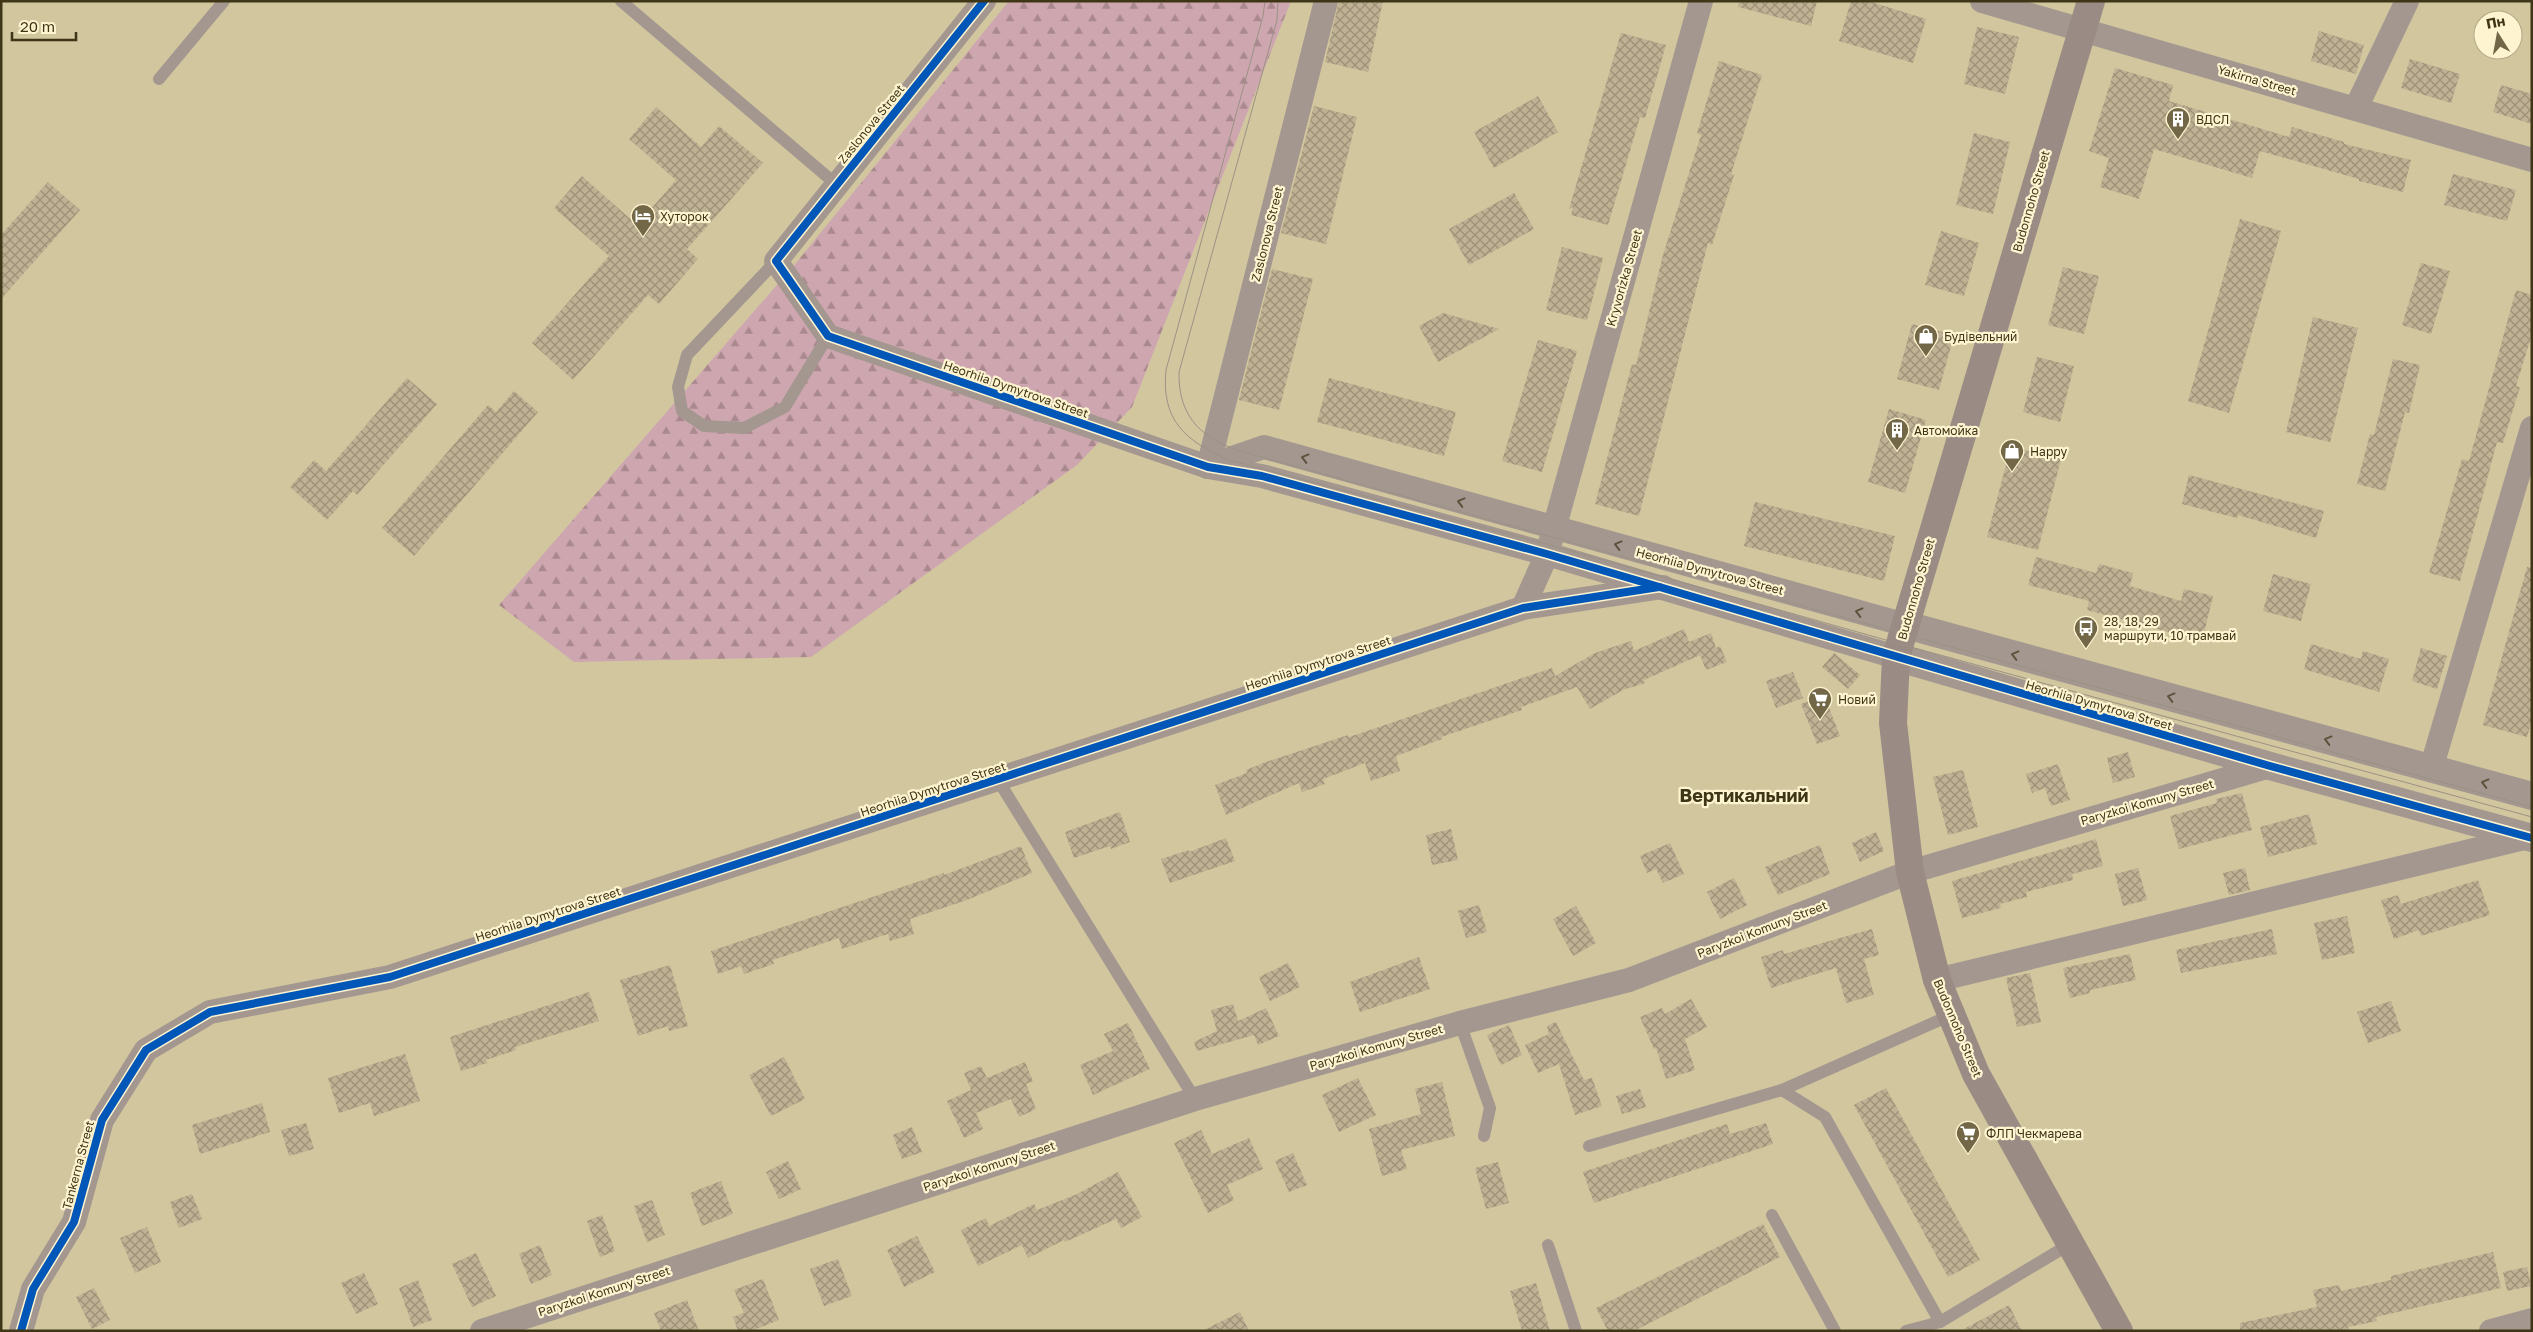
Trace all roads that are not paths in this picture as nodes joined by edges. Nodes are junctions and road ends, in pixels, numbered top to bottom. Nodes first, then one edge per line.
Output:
1 (224, 1) edge
2 (621, 1) edge
3 (984, 1) edge
4 (1326, 1) edge
5 (1701, 1) edge
6 (1982, 1) edge
7 (2090, 1) edge
8 (2407, 1) edge
9 (2081, 30) junction
10 (159, 79) dead end
11 (2356, 108) junction
12 (2532, 160) edge
13 (837, 185) junction
14 (776, 261) junction
15 (828, 336) junction
16 (2532, 428) edge
17 (1208, 467) junction
18 (1554, 528) junction
19 (1547, 554) junction
20 (1662, 587) junction
21 (1523, 608) junction
22 (1906, 625) junction
23 (1896, 657) junction
24 (2270, 766) junction
25 (2431, 768) junction
26 (998, 780) junction
27 (2532, 796) edge
28 (2530, 837) edge
29 (1910, 872) junction
30 (1937, 980) junction
31 (210, 1012) joint
32 (1951, 1015) junction
33 (1460, 1023) junction
34 (1782, 1090) junction
35 (1195, 1099) junction
36 (1484, 1136) dead end
37 (1588, 1146) dead end
38 (1772, 1215) dead end
39 (2070, 1244) junction
40 (1548, 1246) dead end
41 (2532, 1320) edge
42 (1940, 1322) junction
43 (21, 1331) edge
44 (482, 1331) edge
45 (1576, 1331) edge
46 (1835, 1331) edge
47 (1906, 1331) edge
48 (2119, 1331) edge
49 (2491, 1331) edge

1 - 10 lane
2 - 13 lane
3 - 13 street, Zaslonova Street
4 - 17 street, Zaslonova Street
5 - 18 street, Kryvorizka Street
6 - 9 street, Yakirna Street
7 - 9 main road, Budonnoho Street
8 - 11 street
9 - 11 street, Yakirna Street
9 - 22 main road, Budonnoho Street
11 - 12 street, Yakirna Street
13 - 14 street, Zaslonova Street
14 - 15 street
14 - 15 lane
15 - 17 street, Heorhiia Dymytrova Street
16 - 25 street
18 -> 17 street, Heorhiia Dymytrova Street
17 - 19 street, Heorhiia Dymytrova Street
18 - 19 street, Kryvorizka Street
22 -> 18 street, Heorhiia Dymytrova Street
19 - 20 street, Heorhiia Dymytrova Street
19 - 21 street
20 - 21 street, Heorhiia Dymytrova Street
20 - 23 street, Heorhiia Dymytrova Street
21 - 26 street, Heorhiia Dymytrova Street
22 - 23 main road, Budonnoho Street
25 -> 22 street, Heorhiia Dymytrova Street
23 - 24 street, Heorhiia Dymytrova Street
23 - 29 main road, Budonnoho Street
24 - 28 street, Heorhiia Dymytrova Street
24 - 29 street, Paryzkoi Komuny Street
27 -> 25 street, Heorhiia Dymytrova Street
26 - 31 street, Heorhiia Dymytrova Street
26 - 35 lane
28 - 30 street
29 - 30 main road, Budonnoho Street
29 - 33 street, Paryzkoi Komuny Street
30 - 32 main road, Budonnoho Street
31 - 43 street, Tankerna Street
32 - 34 lane
32 - 39 main road, Budonnoho Street
33 - 35 street, Paryzkoi Komuny Street
33 - 36 lane
34 - 37 lane
34 - 42 lane
35 - 44 street, Paryzkoi Komuny Street
38 - 46 lane
39 - 42 lane
39 - 48 main road, Budonnoho Street
40 - 45 lane
41 - 49 street
42 - 47 lane

